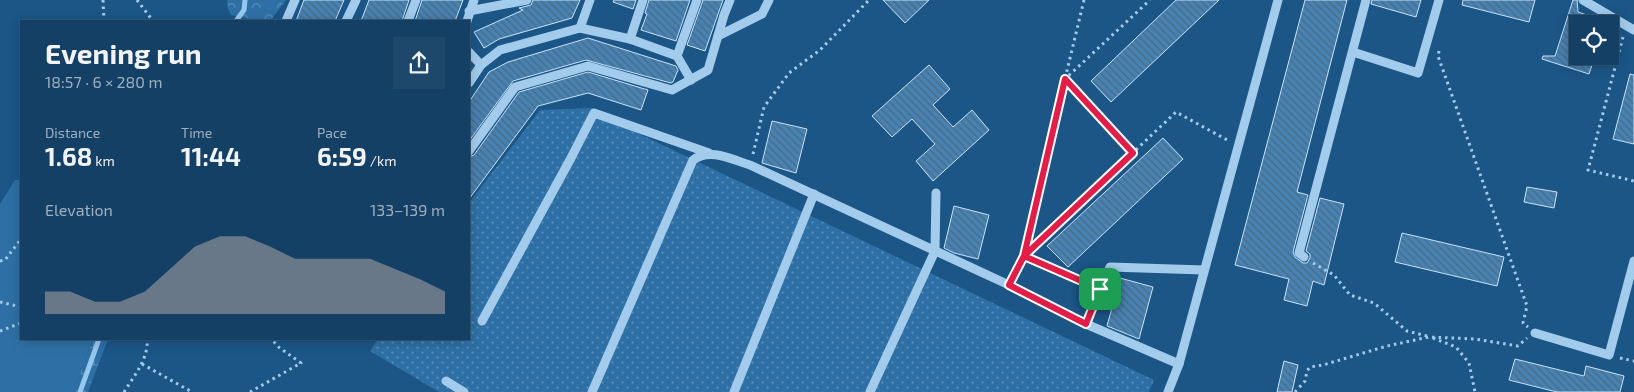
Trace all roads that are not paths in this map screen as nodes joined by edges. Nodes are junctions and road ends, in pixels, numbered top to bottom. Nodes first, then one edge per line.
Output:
1 (295, 0) edge
2 (356, 0) edge
3 (416, 0) edge
4 (474, 0) edge
5 (527, 0) edge
6 (590, 0) edge
7 (643, 0) edge
8 (697, 0) edge
9 (730, 0) edge
10 (769, 0) edge
11 (1278, 0) edge
12 (1366, 0) edge
13 (1439, 0) edge
14 (1583, 0) edge
15 (470, 12) junction
16 (286, 20) edge
17 (346, 20) edge
18 (408, 20) edge
19 (467, 20) edge
20 (580, 28) junction
21 (1634, 30) edge
22 (718, 36) junction
23 (630, 39) junction
24 (1352, 52) junction
25 (470, 53) edge
26 (677, 56) junction
27 (481, 65) junction
28 (691, 80) junction
29 (470, 81) edge
30 (470, 151) edge
31 (717, 155) junction
32 (936, 193) dead end
33 (814, 194) junction
34 (936, 251) junction
35 (1304, 257) road end
36 (1634, 261) edge
37 (1204, 270) junction
38 (1009, 285) junction
39 (1100, 289) junction
40 (482, 321) dead end
41 (1086, 324) junction
42 (1535, 333) road end
43 (1179, 364) junction
44 (446, 381) dead end
45 (464, 392) edge
46 (592, 392) edge
47 (734, 392) edge
48 (870, 392) edge
49 (1168, 392) edge

1 - 16 street
2 - 17 street
3 - 18 street
4 - 15 street
5 - 15 street
6 - 20 street
7 - 23 street
8 - 26 street
9 - 22 street
10 - 22 street
11 - 37 street
12 - 24 street
13 - 24 street
14 - 21 street
15 - 19 street
20 - 23 street
20 - 27 street
22 - 28 street
23 - 26 street
24 - 35 street
25 - 27 street
26 - 28 street
27 - 29 street
28 - 30 street
31 - 33 street
31 - 40 street
31 - 46 street
32 - 34 street
33 - 34 street
33 - 47 street
34 - 38 street
34 - 48 street
36 - 42 street
37 - 39 street
37 - 43 street
38 - 39 street
38 - 41 street
39 - 41 street
41 - 43 street
43 - 49 street
44 - 45 street

